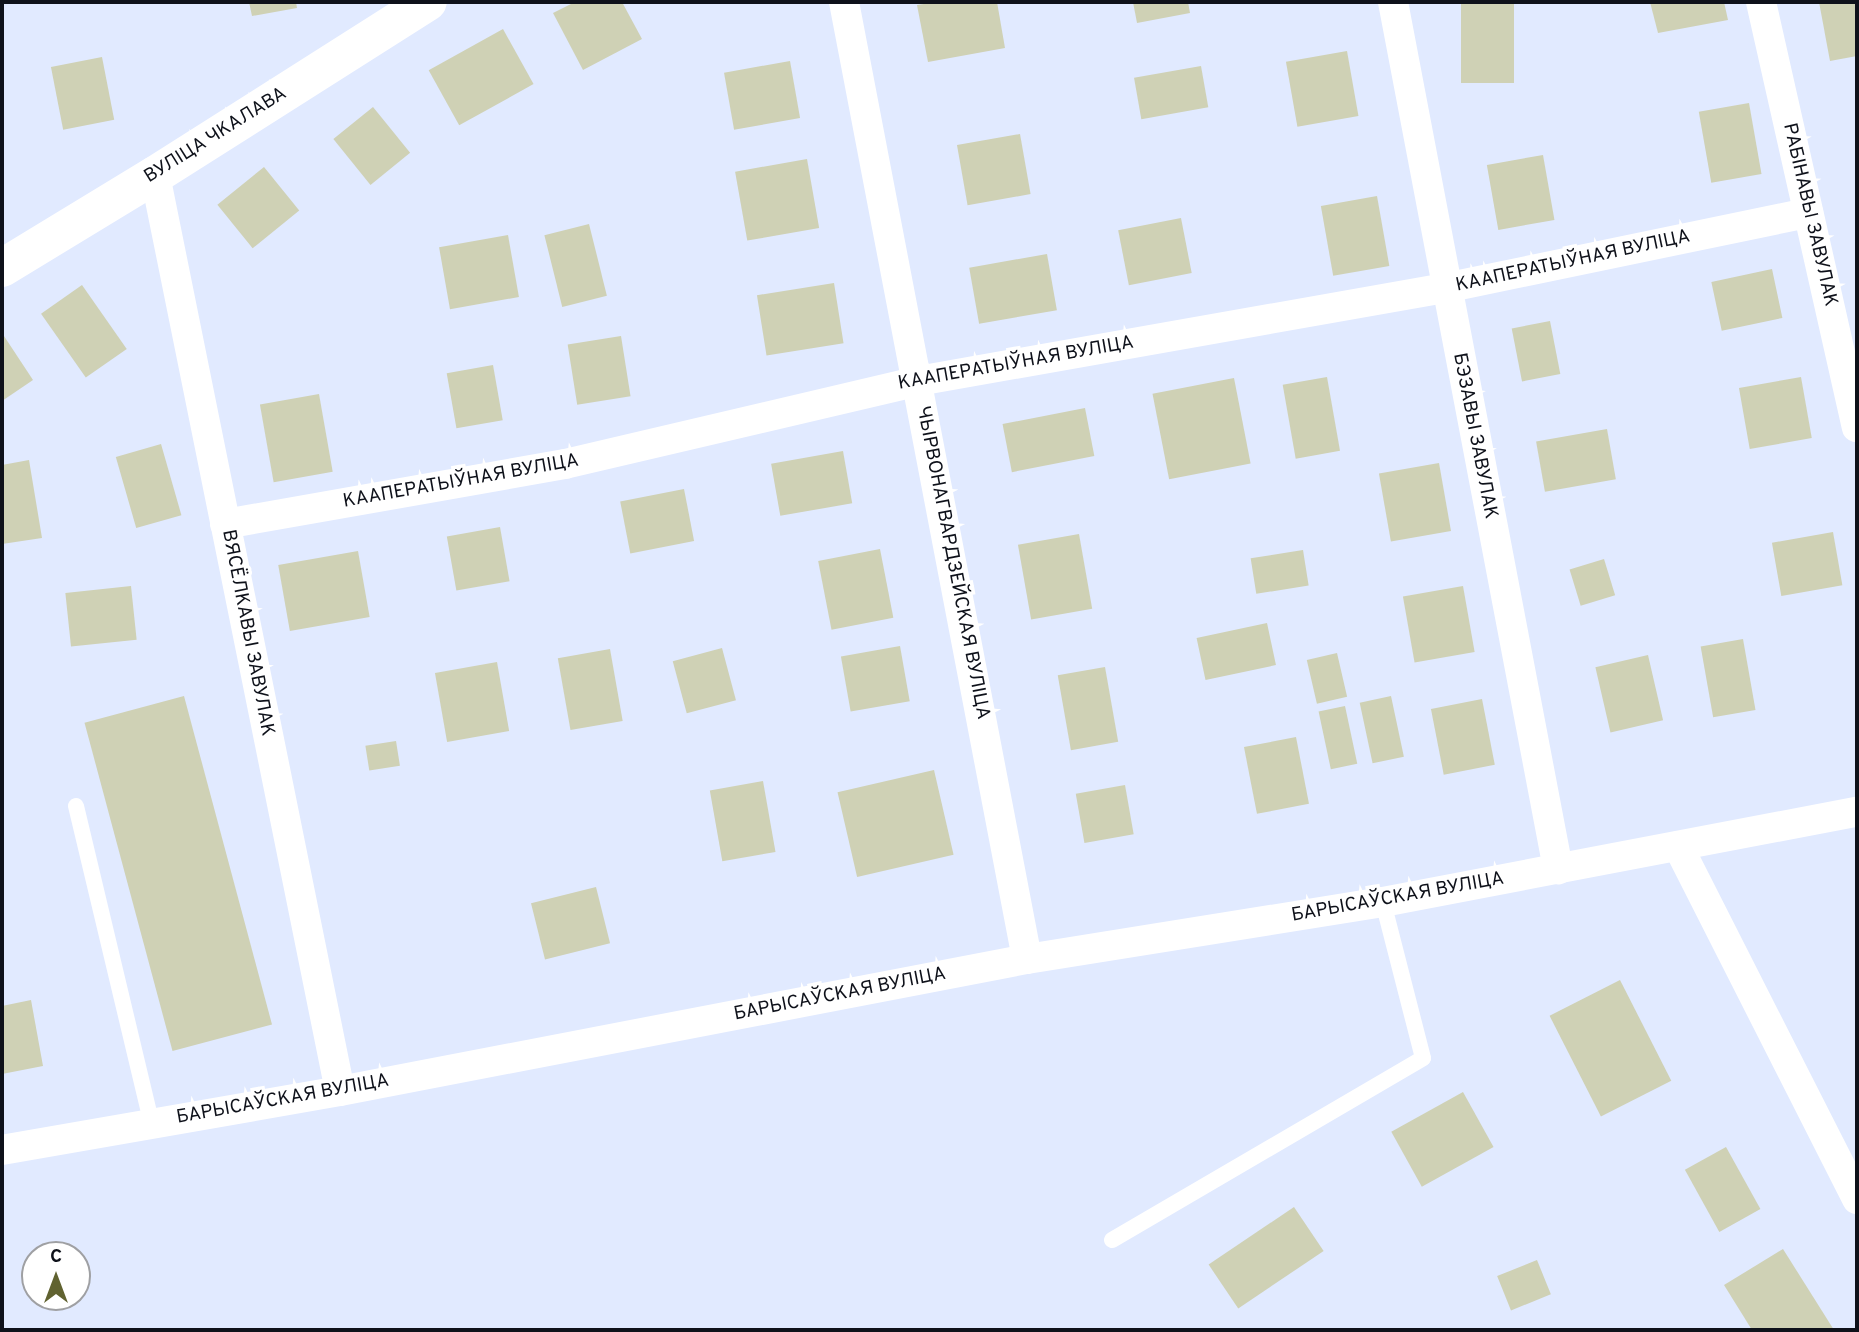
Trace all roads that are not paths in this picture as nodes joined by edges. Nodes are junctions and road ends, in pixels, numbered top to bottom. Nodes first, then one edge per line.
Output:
1 (428, 2) edge
2 (844, 2) edge
3 (1392, 2) edge
4 (1761, 2) edge
5 (155, 175) junction
6 (1808, 213) junction
7 (2, 268) edge
8 (1445, 288) junction
9 (918, 381) junction
10 (1857, 428) edge
11 (225, 524) junction
12 (76, 806) dead end
13 (1857, 812) edge
14 (1678, 846) junction
15 (1558, 869) junction
16 (1383, 902) junction
17 (1027, 959) junction
18 (340, 1091) junction
19 (152, 1124) junction
20 (2, 1150) edge
21 (1857, 1199) edge
22 (1112, 1240) dead end

1 - 5 main road, ВУЛІЦА ЧКАЛАВА
2 - 9 street, ЧЫРВОНАГВАРДЗЕЙСКАЯ ВУЛІЦА
3 - 8 street, БЭЗАВЫ ЗАВУЛАК
4 - 6 street, РАБІНАВЫ ЗАВУЛАК
5 - 7 main road, ВУЛІЦА ЧКАЛАВА
5 - 11 street, ВЯСЁЛКАВЫ ЗАВУЛАК
6 - 8 street, КААПЕРАТЫЎНАЯ ВУЛІЦА
6 - 10 street, РАБІНАВЫ ЗАВУЛАК
8 - 9 street, КААПЕРАТЫЎНАЯ ВУЛІЦА
8 - 15 street, БЭЗАВЫ ЗАВУЛАК
9 - 11 street, КААПЕРАТЫЎНАЯ ВУЛІЦА
9 - 17 street, ЧЫРВОНАГВАРДЗЕЙСКАЯ ВУЛІЦА
11 - 18 street, ВЯСЁЛКАВЫ ЗАВУЛАК
12 - 19 lane
13 - 14 street, БАРЫСАЎСКАЯ ВУЛІЦА
14 - 15 street, БАРЫСАЎСКАЯ ВУЛІЦА
14 - 21 street
15 - 16 street, БАРЫСАЎСКАЯ ВУЛІЦА
16 - 17 street, БАРЫСАЎСКАЯ ВУЛІЦА
16 - 22 lane
17 - 18 street, БАРЫСАЎСКАЯ ВУЛІЦА
18 - 19 street, БАРЫСАЎСКАЯ ВУЛІЦА
19 - 20 street, БАРЫСАЎСКАЯ ВУЛІЦА

